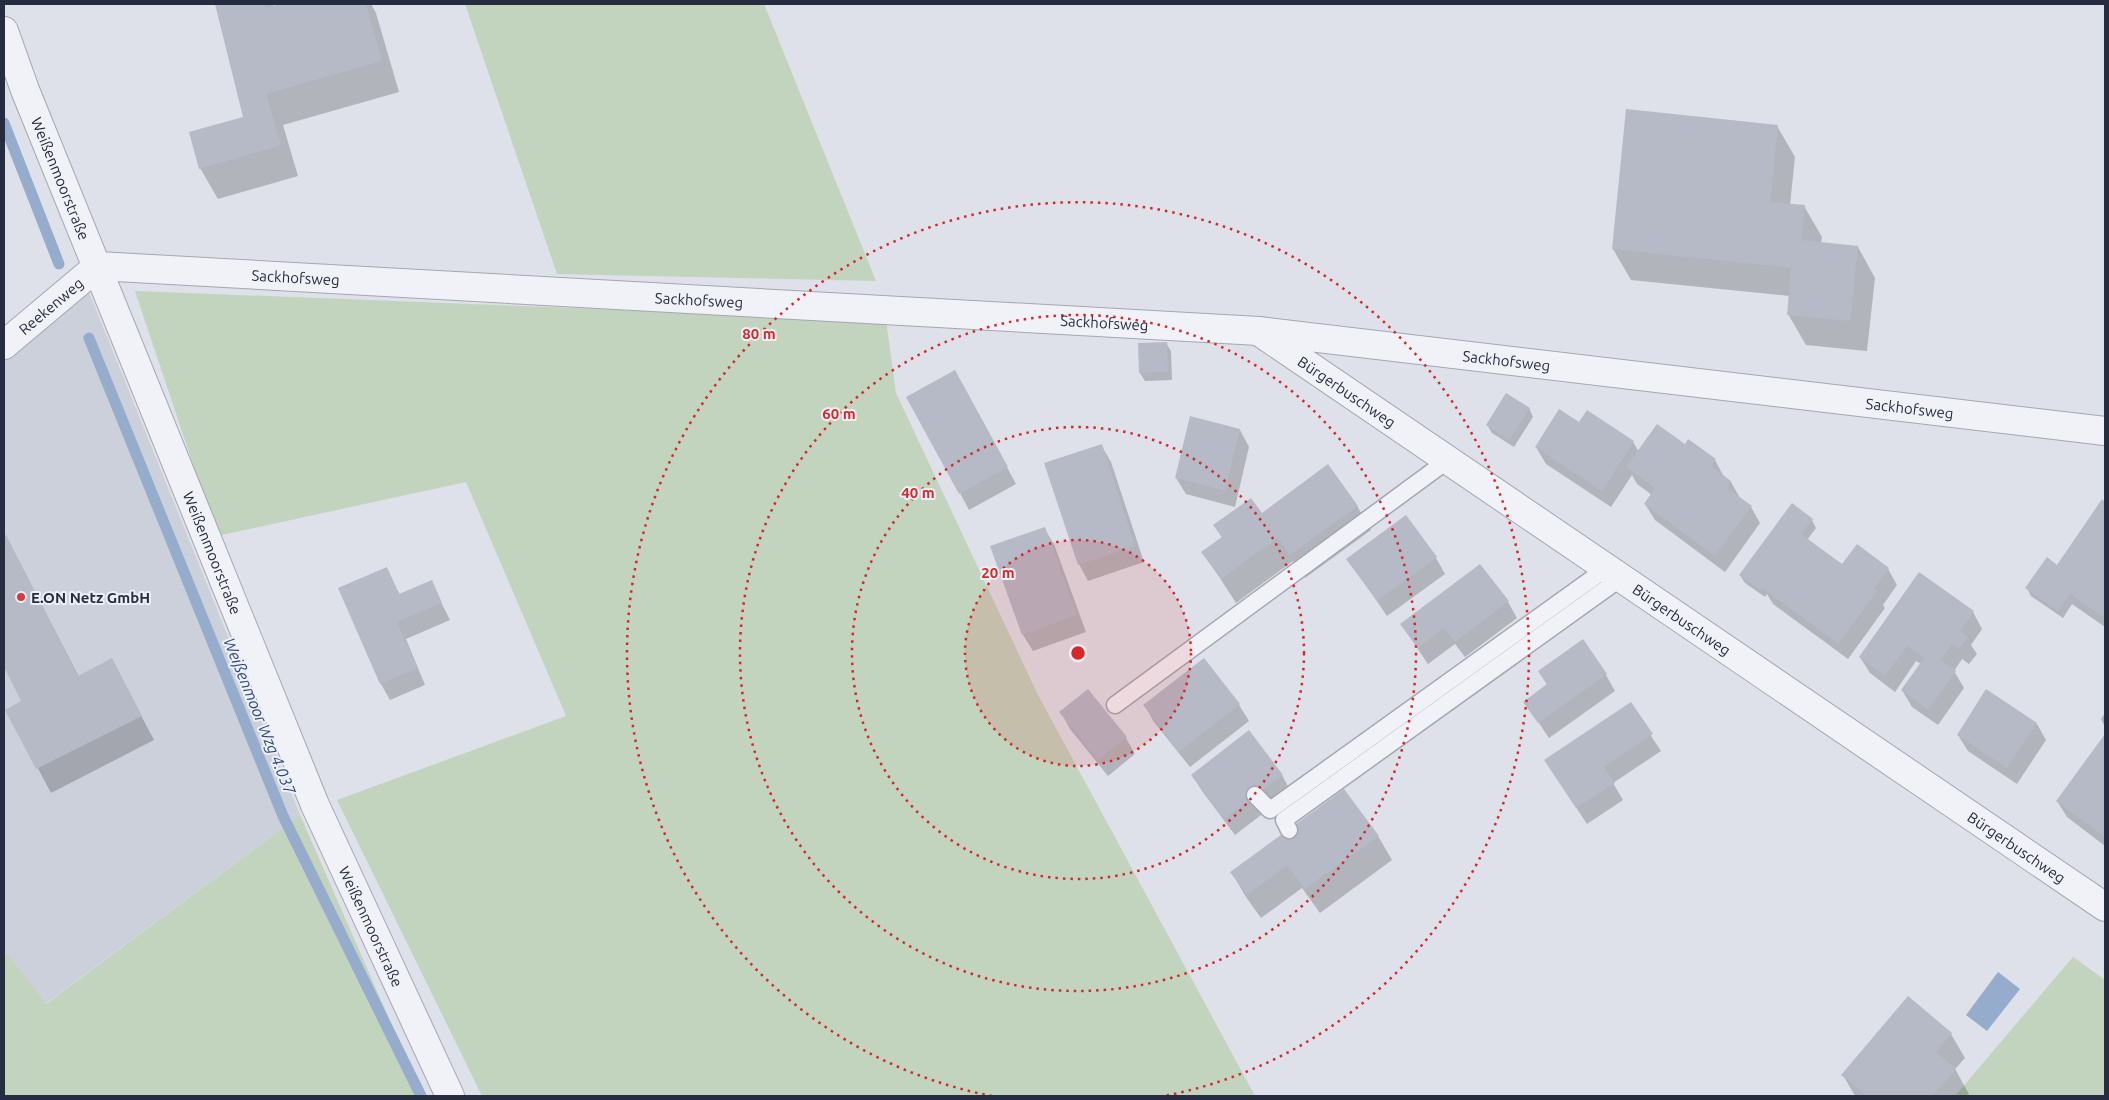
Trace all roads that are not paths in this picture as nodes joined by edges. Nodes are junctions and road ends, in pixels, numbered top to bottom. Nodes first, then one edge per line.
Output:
1 (4, 31) edge
2 (98, 266) junction
3 (1259, 331) junction
4 (4, 344) edge
5 (2105, 431) edge
6 (1448, 460) junction
7 (1614, 573) junction
8 (1115, 706) dead end
9 (1255, 795) dead end
10 (1289, 830) dead end
11 (2105, 907) edge
12 (450, 1096) edge

1 - 2 street, Weißenmoorstraße
2 - 3 street, Sackhofsweg
2 - 4 street, Reekenweg
2 - 12 street, Weißenmoorstraße
3 - 5 street, Sackhofsweg
3 - 6 street, Bürgerbuschweg
6 - 7 street, Bürgerbuschweg
6 - 8 lane
7 - 9 lane
7 - 10 lane
7 - 11 street, Bürgerbuschweg

